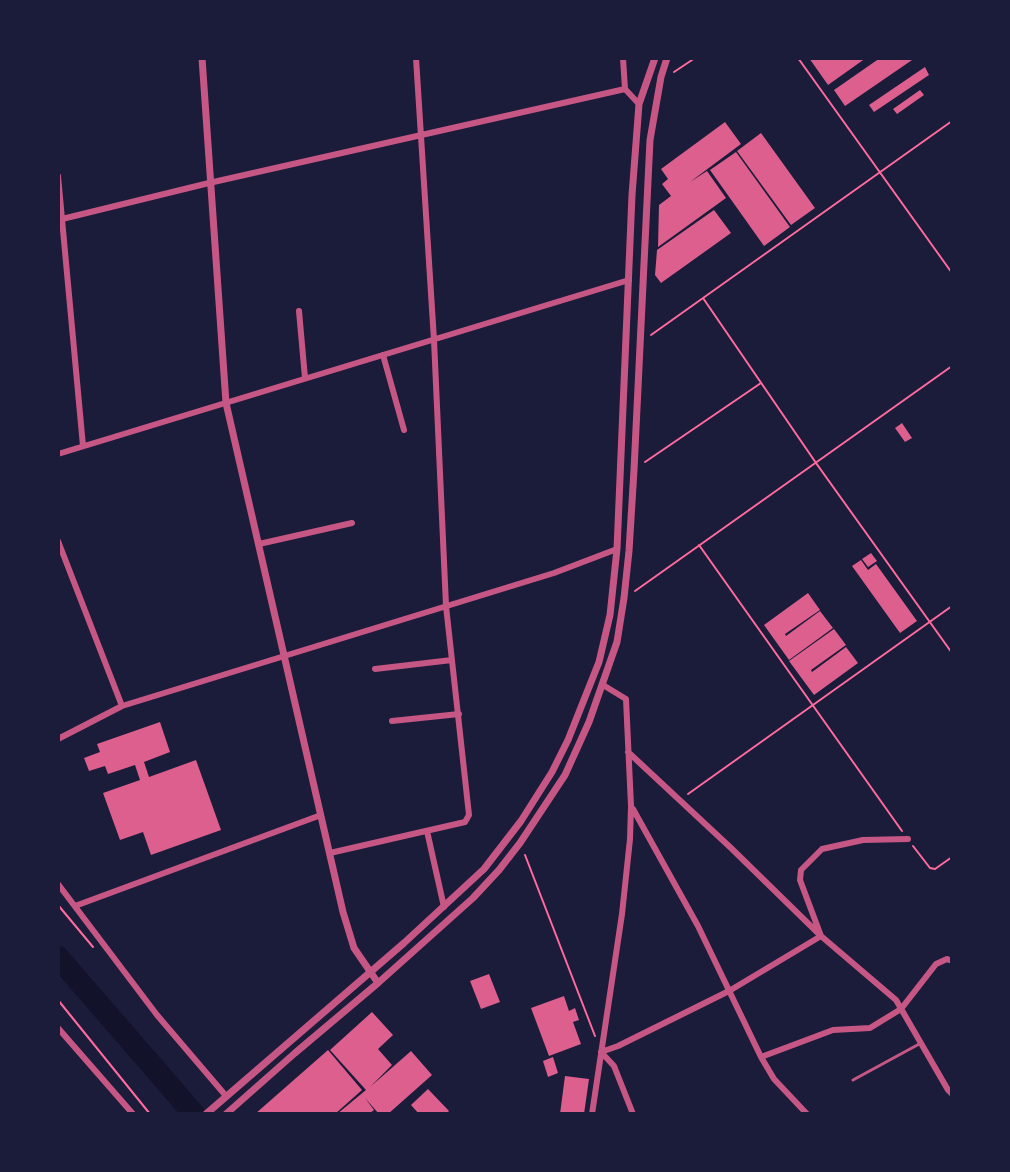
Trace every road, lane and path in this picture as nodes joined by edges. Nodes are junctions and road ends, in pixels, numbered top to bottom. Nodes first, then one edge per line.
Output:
1 (202, 58) edge
2 (416, 58) edge
3 (623, 58) edge
4 (655, 58) edge
5 (667, 58) edge
6 (695, 58) edge
7 (798, 58) edge
8 (661, 77) junction
9 (625, 89) junction
10 (639, 104) junction
11 (952, 121) edge
12 (422, 136) junction
13 (879, 173) junction
14 (58, 176) edge
15 (209, 183) junction
16 (60, 220) edge
17 (952, 273) edge
18 (629, 280) junction
19 (703, 298) junction
20 (299, 311) dead end
21 (434, 340) junction
22 (640, 342) junction
23 (383, 355) junction
24 (952, 366) edge
25 (305, 378) junction
26 (761, 383) junction
27 (226, 403) junction
28 (404, 430) dead end
29 (83, 446) junction
30 (58, 454) edge
31 (816, 463) junction
32 (634, 470) junction
33 (352, 523) dead end
34 (58, 541) edge
35 (259, 544) junction
36 (699, 545) junction
37 (617, 549) junction
38 (624, 598) junction
39 (446, 606) junction
40 (952, 606) edge
41 (930, 621) junction
42 (952, 653) edge
43 (285, 656) junction
44 (452, 660) junction
45 (375, 669) dead end
46 (603, 685) junction
47 (813, 704) junction
48 (122, 706) junction
49 (459, 714) junction
50 (392, 721) dead end
51 (58, 739) edge
52 (628, 752) junction
53 (680, 799) junction
54 (631, 806) junction
55 (321, 815) junction
56 (427, 831) junction
57 (908, 839) junction
58 (520, 843) junction
59 (330, 853) junction
60 (952, 857) edge
61 (58, 884) edge
62 (75, 906) junction
63 (444, 907) junction
64 (821, 936) junction
65 (952, 961) edge
66 (370, 973) junction
67 (378, 983) junction
68 (729, 991) junction
69 (58, 1000) edge
70 (901, 1009) junction
71 (58, 1028) edge
72 (921, 1043) junction
73 (601, 1052) junction
74 (761, 1057) junction
75 (853, 1080) dead end
76 (951, 1091) edge
77 (226, 1096) junction
78 (232, 1112) edge
79 (803, 1113) edge
80 (133, 1114) edge
81 (150, 1114) edge
82 (206, 1114) edge
83 (592, 1114) edge
84 (633, 1114) edge

1 - 15 street
2 - 12 street
3 - 9 street
4 - 10 street
5 - 8 street
6 - 8 path
7 - 13 path
8 - 22 street
9 - 10 street
9 - 12 street
10 - 18 street
11 - 13 path
12 - 15 street
12 - 21 street
13 - 17 path
13 - 19 path
14 - 16 street
15 - 16 street
15 - 27 street
16 - 29 street
18 - 21 street
18 - 37 street
19 - 22 path
19 - 26 path
20 - 25 street
21 - 23 street
21 - 39 street
22 - 32 street
23 - 25 street
23 - 28 street
24 - 31 path
25 - 27 street
26 - 31 path
26 - 32 path
27 - 29 street
27 - 35 street
29 - 30 street
31 - 36 path
31 - 41 path
32 - 38 street
33 - 35 street
34 - 48 street
35 - 43 street
36 - 38 path
36 - 47 path
37 - 39 street
37 - 63 street
38 - 46 street
39 - 43 street
39 - 44 street
40 - 41 path
41 - 42 path
41 - 47 path
43 - 48 street
43 - 55 street
44 - 45 street
44 - 49 street
46 - 52 street
46 - 58 street
47 - 53 path
47 - 57 path
48 - 51 street
49 - 50 street
49 - 56 street
52 - 53 street
52 - 54 street
53 - 64 street
54 - 68 street
54 - 73 street
55 - 59 street
55 - 62 street
56 - 59 street
56 - 63 street
57 - 60 path
57 - 64 street
58 - 67 street
58 - 73 path
59 - 66 street
61 - 62 street
62 - 77 street
63 - 66 street
64 - 68 street
64 - 70 street
65 - 70 street
66 - 67 street
66 - 77 street
67 - 78 street
68 - 73 street
68 - 74 street
69 - 81 path
70 - 72 street
70 - 74 street
71 - 80 street
72 - 75 lane
72 - 76 street
73 - 83 street
73 - 84 street
74 - 79 street
77 - 82 street

